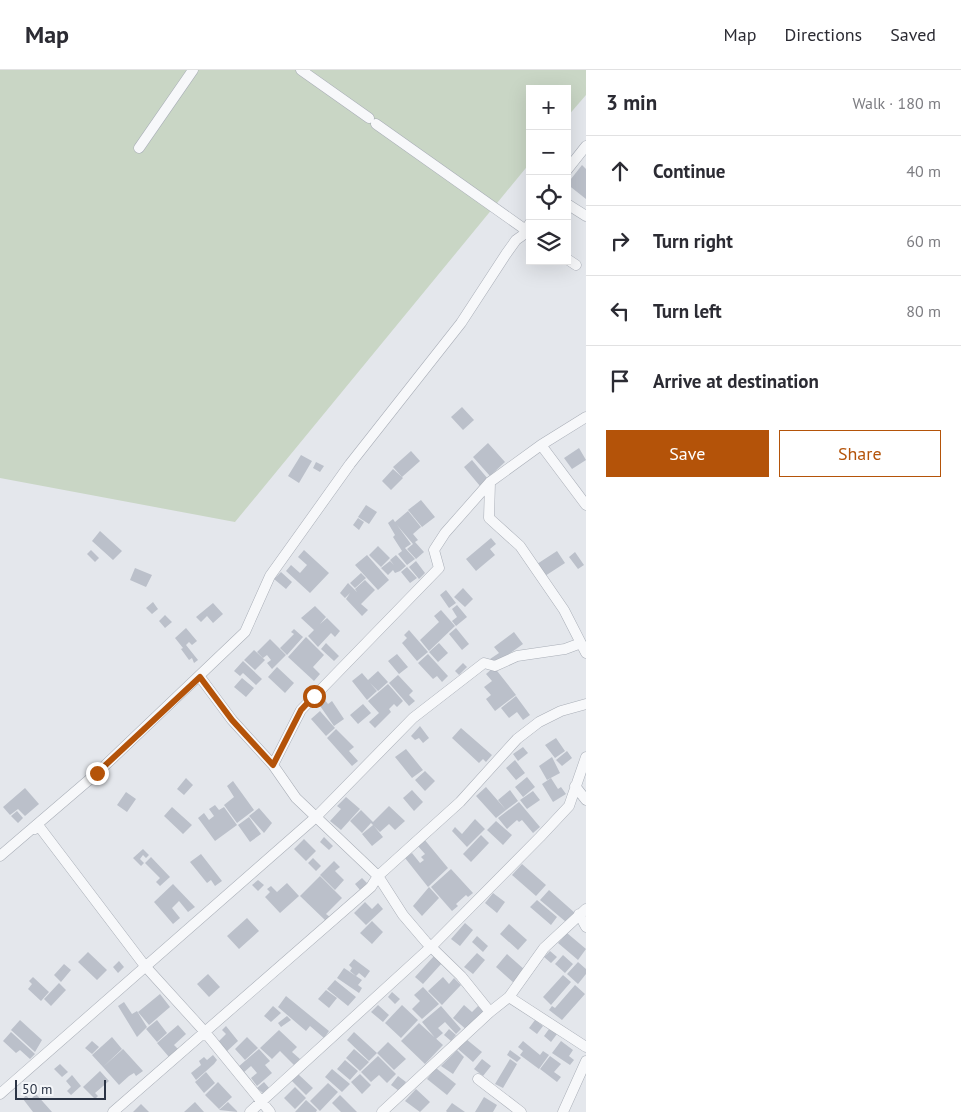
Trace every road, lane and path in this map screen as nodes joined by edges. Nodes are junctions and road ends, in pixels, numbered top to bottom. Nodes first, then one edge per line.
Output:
1 (193, 70) edge
2 (301, 70) edge
3 (586, 146) edge
4 (139, 148) dead end
5 (571, 165) edge
6 (571, 207) edge
7 (586, 216) edge
8 (526, 228) edge
9 (526, 231) edge
10 (586, 417) edge
11 (541, 446) junction
12 (490, 482) junction
13 (586, 505) edge
14 (584, 648) edge
15 (200, 677) junction
16 (586, 704) edge
17 (586, 757) edge
18 (273, 765) junction
19 (575, 786) junction
20 (586, 800) edge
21 (316, 817) junction
22 (38, 825) junction
23 (0, 856) edge
24 (0, 864) edge
25 (378, 876) junction
26 (582, 912) edge
27 (586, 927) edge
28 (432, 946) junction
29 (144, 966) junction
30 (509, 996) junction
31 (490, 1012) junction
32 (204, 1031) junction
33 (586, 1047) edge
34 (586, 1061) edge
35 (478, 1079) dead end
36 (0, 1094) edge
37 (262, 1101) junction
38 (114, 1112) edge
39 (250, 1112) edge
40 (270, 1112) edge
41 (382, 1112) edge
42 (521, 1112) edge
43 (563, 1112) edge

1 - 4 street
2 - 8 street
3 - 5 street
6 - 7 street
9 - 15 street
10 - 11 street
11 - 12 street
11 - 13 street
12 - 14 street
12 - 18 street
14 - 21 street
15 - 18 street
15 - 22 street
16 - 25 street
17 - 19 street
18 - 21 street
19 - 20 street
19 - 28 street
21 - 25 street
21 - 29 street
22 - 23 street
22 - 24 street
22 - 29 street
25 - 28 street
25 - 32 street
26 - 27 street
26 - 30 street
28 - 31 street
28 - 37 street
29 - 32 street
29 - 36 street
30 - 31 street
30 - 33 street
31 - 41 street
32 - 37 street
32 - 38 street
34 - 43 street
35 - 42 street
37 - 39 street
37 - 40 street

